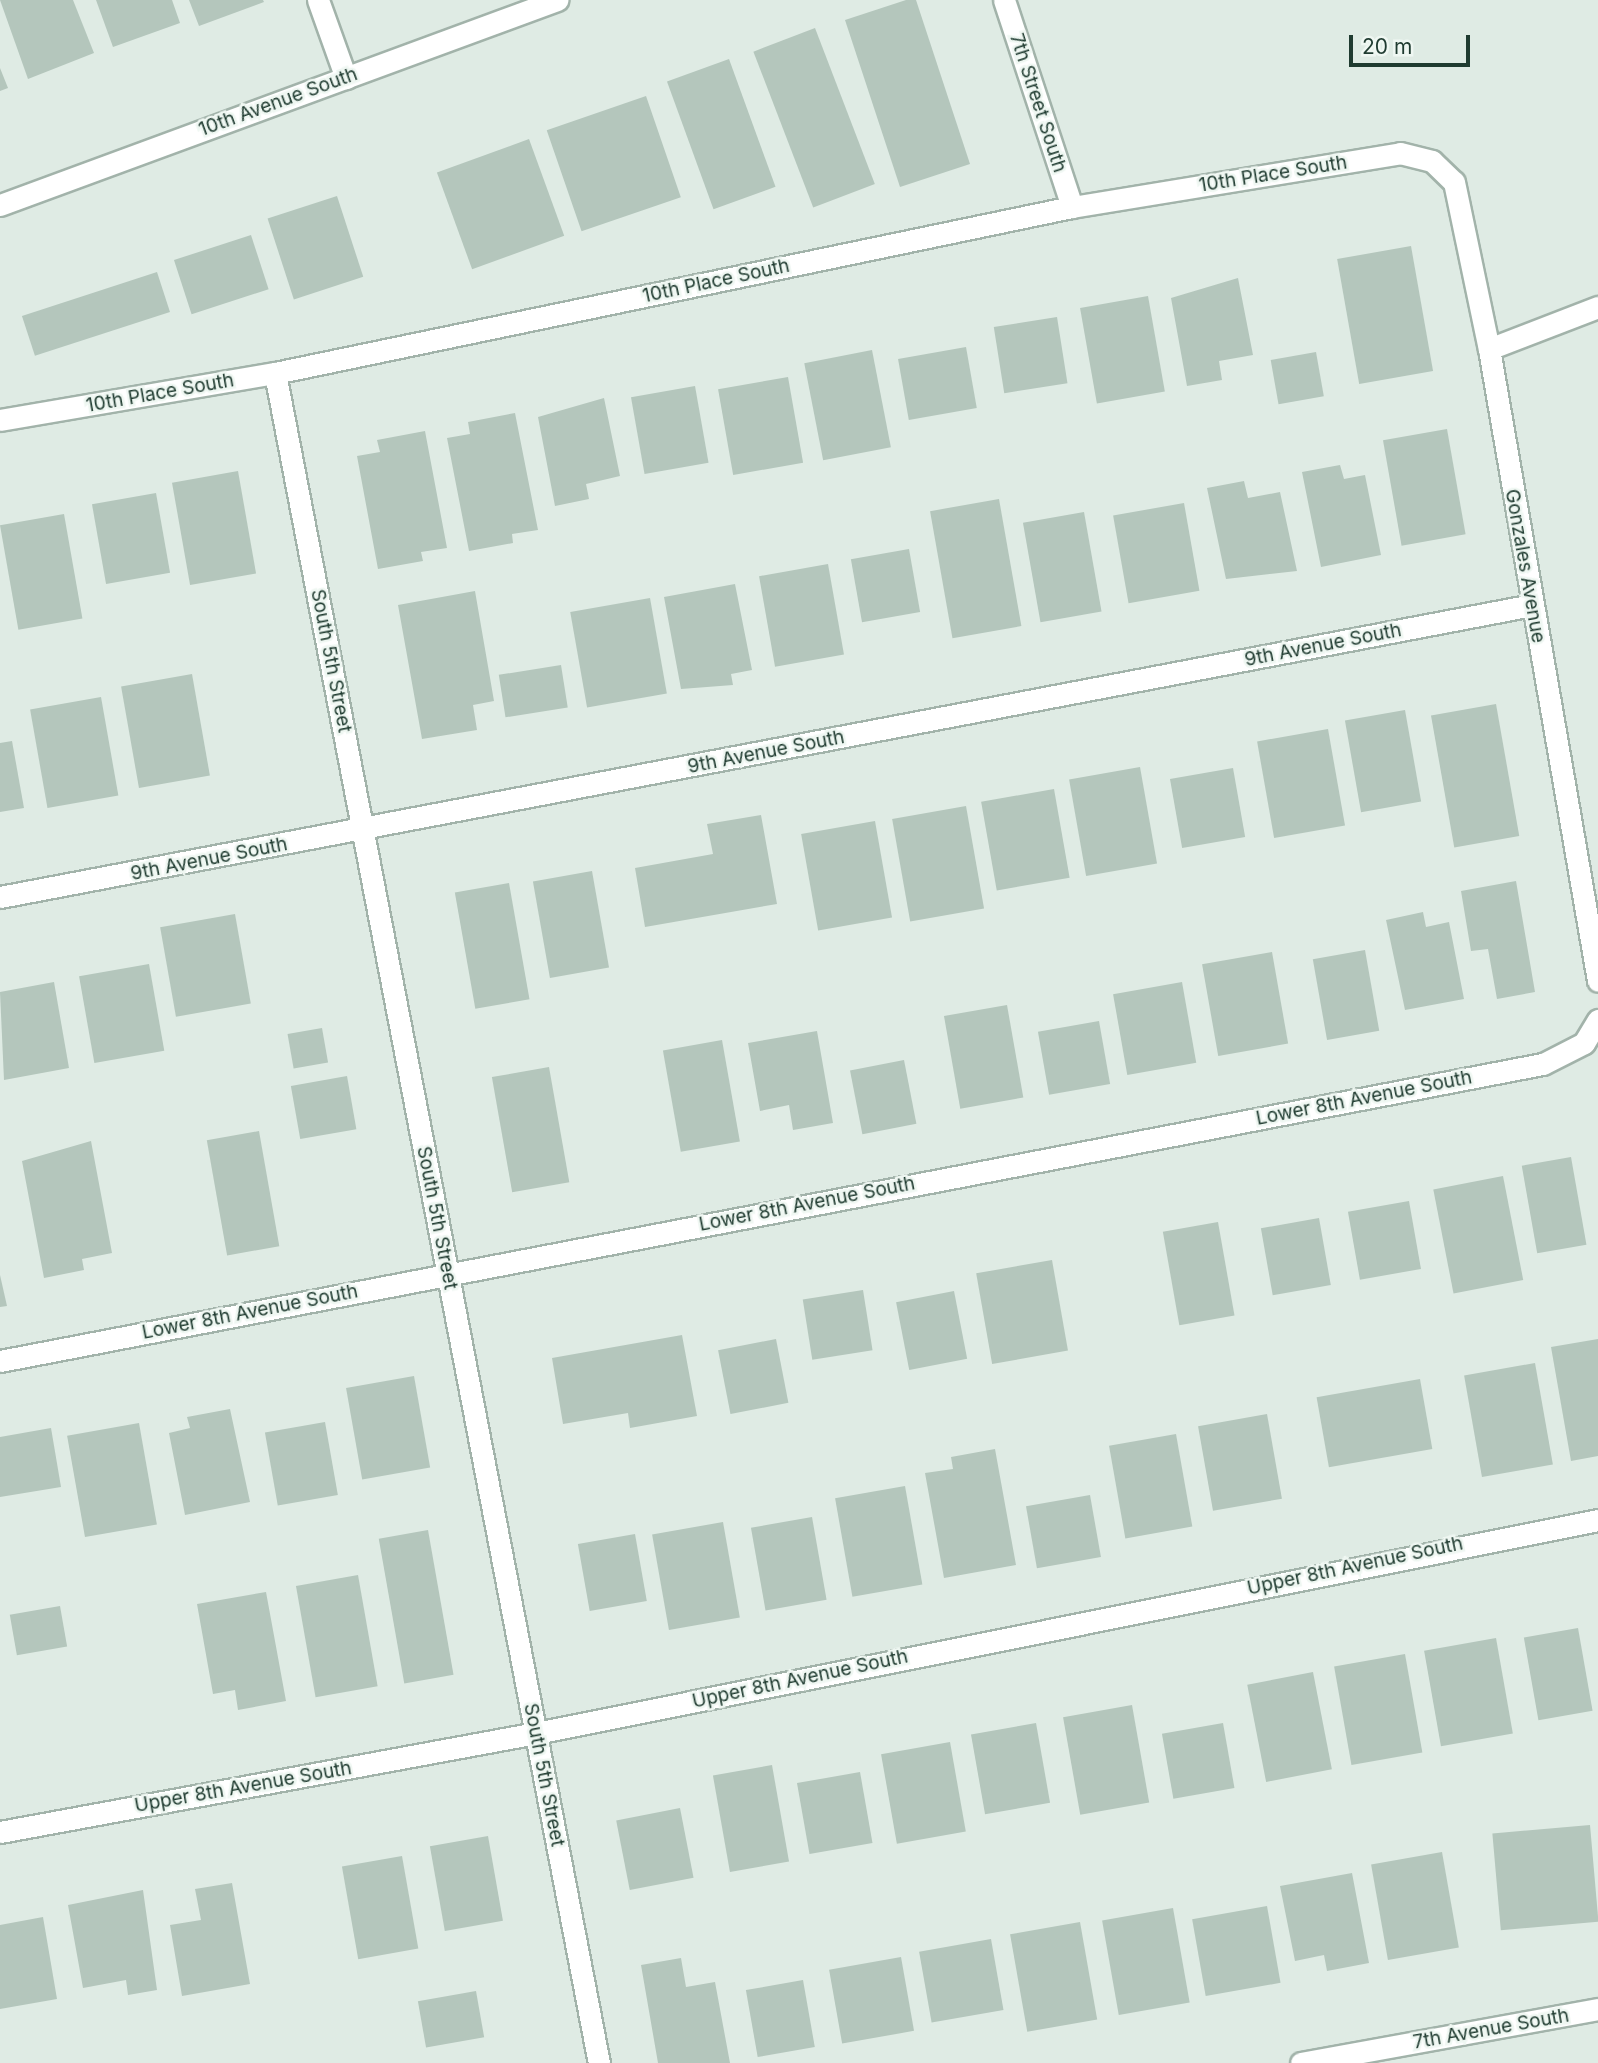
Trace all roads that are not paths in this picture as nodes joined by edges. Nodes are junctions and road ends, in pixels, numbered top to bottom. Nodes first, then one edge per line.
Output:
1 (318, 0) edge
2 (557, 0) edge
3 (1004, 0) edge
4 (346, 78) junction
5 (1432, 161) joint
6 (0, 205) edge
7 (1072, 207) junction
8 (1598, 307) edge
9 (1489, 349) junction
10 (275, 373) junction
11 (0, 420) edge
12 (1532, 605) junction
13 (364, 830) junction
14 (0, 897) edge
15 (1598, 981) edge
16 (1598, 1020) edge
17 (447, 1273) junction
18 (0, 1361) edge
19 (1598, 1520) edge
20 (536, 1733) junction
21 (0, 1832) edge
22 (1598, 2009) edge
23 (599, 2063) edge
24 (1301, 2063) edge

1 - 4 street
2 - 4 street, 10th Avenue South
3 - 7 street, 7th Street South
4 - 6 street, 10th Avenue South
5 - 7 street, 10th Place South
5 - 9 street, Gonzales Avenue
7 - 10 street, 10th Place South
8 - 9 street
9 - 12 street, Gonzales Avenue
10 - 11 street, 10th Place South
10 - 13 street, South 5th Street
12 - 13 street, 9th Avenue South
12 - 15 street, Gonzales Avenue
13 - 14 street, 9th Avenue South
13 - 17 street, South 5th Street
16 - 17 street, Lower 8th Avenue South
17 - 18 street, Lower 8th Avenue South
17 - 20 street, South 5th Street
19 - 20 street, Upper 8th Avenue South
20 - 21 street, Upper 8th Avenue South
20 - 23 street, South 5th Street
22 - 24 street, 7th Avenue South

